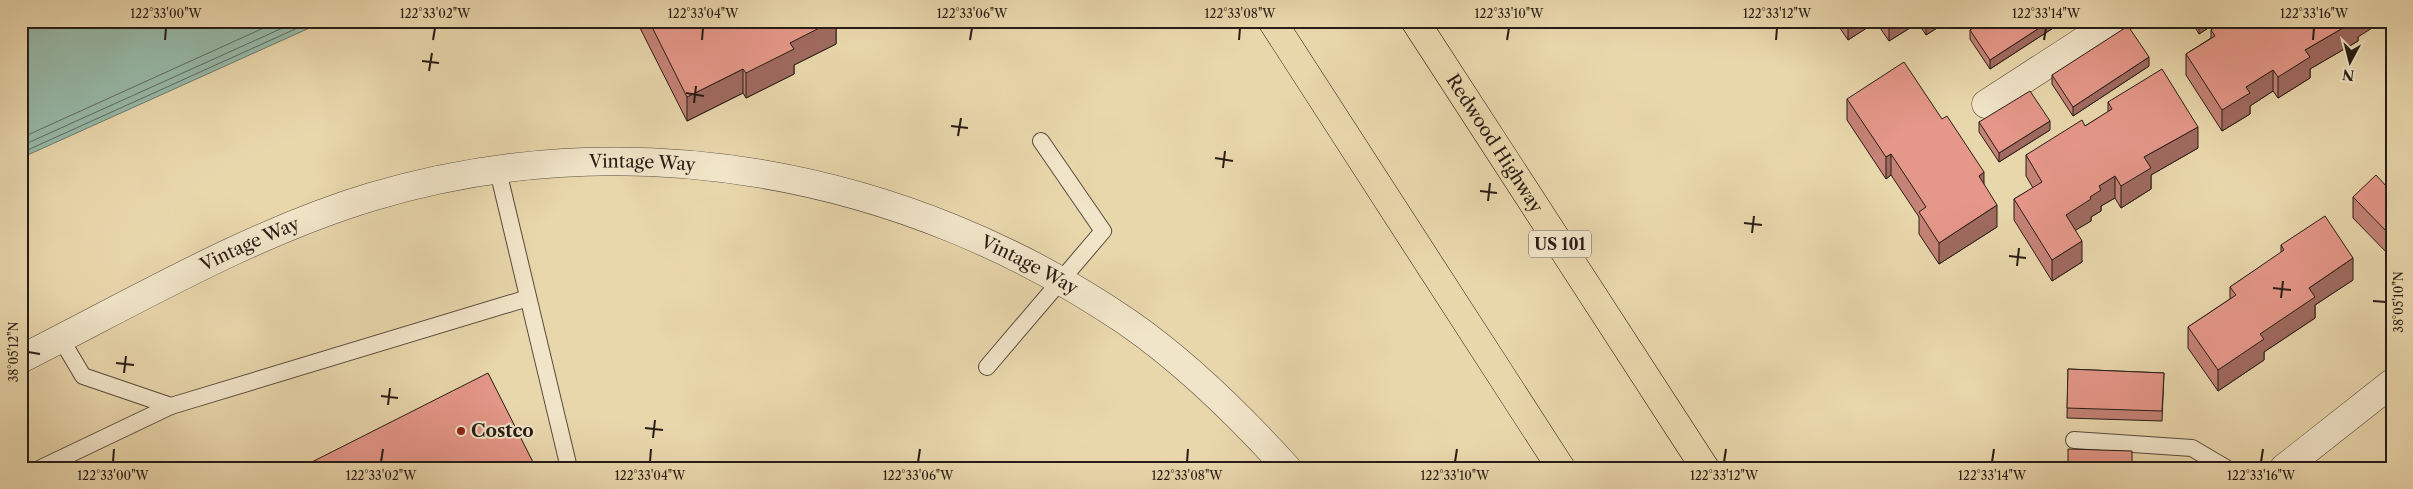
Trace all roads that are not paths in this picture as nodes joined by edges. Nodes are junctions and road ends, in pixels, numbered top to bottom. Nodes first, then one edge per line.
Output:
1 (1272, 21) edge
2 (1415, 21) edge
3 (2114, 21) edge
4 (1986, 104) dead end
5 (1041, 140) dead end
6 (498, 170) junction
7 (1061, 281) junction
8 (528, 298) junction
9 (61, 339) junction
10 (21, 359) edge
11 (987, 368) dead end
12 (2392, 383) edge
13 (171, 406) junction
14 (1236, 415) junction
15 (2074, 440) dead end
16 (2286, 467) edge
17 (41, 468) edge
18 (569, 468) edge
19 (1267, 468) edge
20 (1287, 468) edge
21 (1561, 468) edge
22 (1705, 468) edge
23 (2226, 468) edge

1 - 21 highway
2 - 22 highway, Redwood Highway / US 101
3 - 4 street
5 - 7 lane
6 - 7 street, Vintage Way
6 - 8 lane
6 - 9 street, Vintage Way
7 - 11 lane
7 - 14 street, Vintage Way
8 - 13 lane
8 - 18 lane
9 - 10 street, Vintage Way
9 - 13 lane
12 - 16 street
13 - 17 lane
14 - 19 street, Vintage Way
14 - 20 street, Vintage Way
15 - 23 lane

